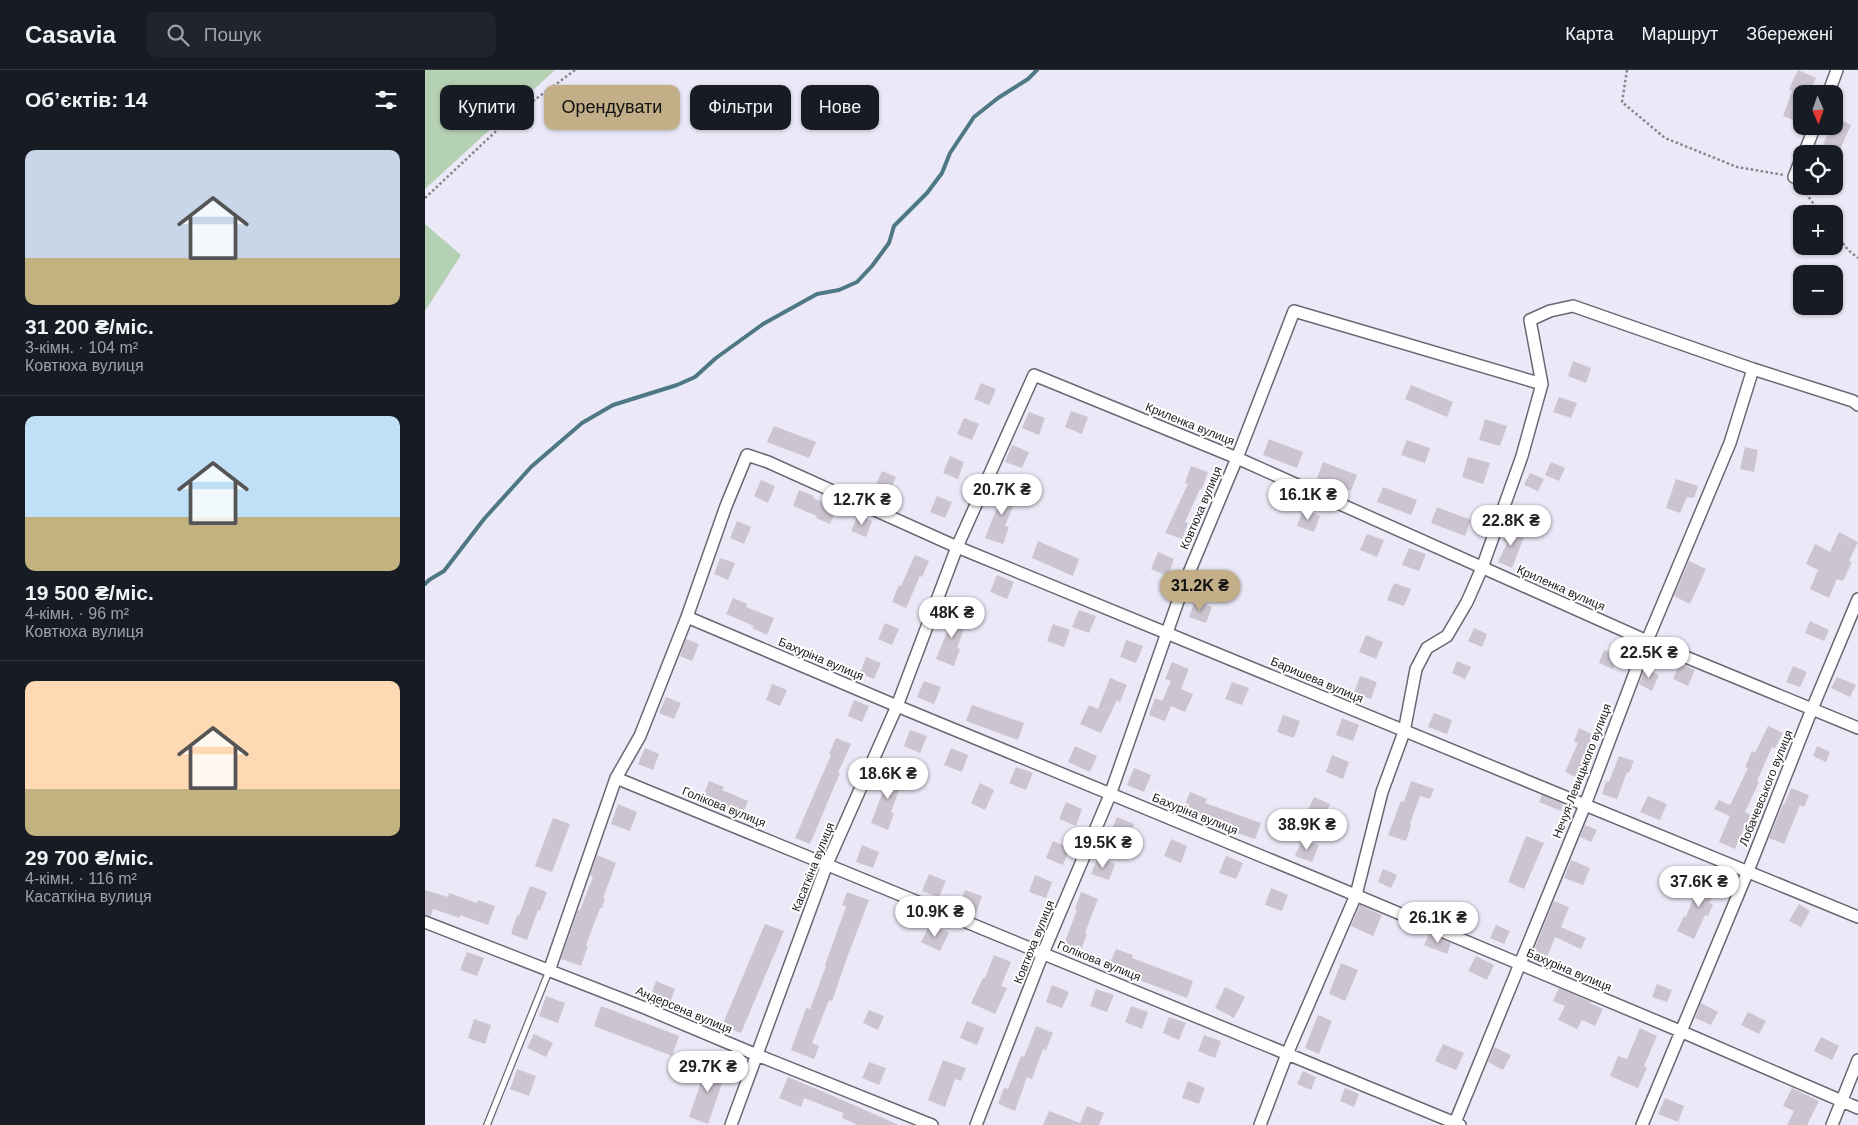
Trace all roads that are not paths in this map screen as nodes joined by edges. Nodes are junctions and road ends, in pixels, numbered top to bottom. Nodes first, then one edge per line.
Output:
1 (1837, 70) edge
2 (1831, 85) edge
3 (1753, 369) junction
4 (1034, 375) joint
5 (1542, 384) junction
6 (1858, 405) edge
7 (1237, 458) junction
8 (957, 547) junction
9 (1482, 568) junction
10 (1858, 599) edge
11 (687, 617) junction
12 (1167, 632) junction
13 (1647, 641) junction
14 (897, 706) junction
15 (1812, 709) junction
16 (1858, 728) edge
17 (1404, 732) junction
18 (616, 778) junction
19 (1110, 795) junction
20 (1585, 805) junction
21 (827, 864) junction
22 (1748, 871) junction
23 (1355, 895) junction
24 (1858, 917) edge
25 (425, 922) edge
26 (1043, 954) junction
27 (1520, 964) junction
28 (549, 971) junction
29 (1680, 1031) junction
30 (1287, 1054) junction
31 (757, 1055) junction
32 (1858, 1060) edge
33 (1842, 1102) junction
34 (1858, 1108) edge
35 (1456, 1124) edge
36 (487, 1125) edge
37 (731, 1125) edge
38 (932, 1125) edge
39 (976, 1125) edge
40 (1260, 1125) edge
41 (1642, 1125) edge
42 (1832, 1125) edge

1 - 2 street
3 - 5 street
3 - 6 street
3 - 13 street, Нечуя-Левицького вулиця
4 - 7 street, Криленка вулиця
4 - 8 street, Касаткіна вулиця
5 - 7 street, Ковтюха вулиця
5 - 9 street
7 - 9 street, Криленка вулиця
7 - 12 street, Ковтюха вулиця
8 - 11 street, Баришева вулиця
8 - 12 street, Баришева вулиця
8 - 14 street, Касаткіна вулиця
9 - 13 street, Криленка вулиця
9 - 17 street
10 - 15 street, Лобачевського вулиця
11 - 14 street, Бахуріна вулиця
11 - 18 street
12 - 17 street, Баришева вулиця
12 - 19 street, Ковтюха вулиця
13 - 15 street, Криленка вулиця
13 - 20 street, Нечуя-Левицького вулиця
14 - 19 street, Бахуріна вулиця
14 - 21 street, Касаткіна вулиця
15 - 16 street, Криленка вулиця
15 - 22 street, Лобачевського вулиця
17 - 20 street, Баришева вулиця
17 - 23 street
18 - 21 street, Голікова вулиця
18 - 28 street
19 - 23 street, Бахуріна вулиця
19 - 26 street, Ковтюха вулиця
20 - 22 street, Баришева вулиця
20 - 27 street, Нечуя-Левицького вулиця
21 - 26 street, Голікова вулиця
21 - 31 street, Касаткіна вулиця
22 - 24 street, Баришева вулиця
22 - 29 street, Лобачевського вулиця
23 - 27 street, Бахуріна вулиця
23 - 30 street
25 - 28 street, Андерсена вулиця
26 - 30 street, Голікова вулиця
26 - 39 street, Ковтюха вулиця
27 - 29 street, Бахуріна вулиця
27 - 35 street, Нечуя-Левицького вулиця
28 - 31 street, Андерсена вулиця
28 - 36 lane
29 - 33 street, Бахуріна вулиця
29 - 41 street, Лобачевського вулиця
30 - 35 street, Голікова вулиця
30 - 40 street
31 - 37 street, Касаткіна вулиця
31 - 38 street, Андерсена вулиця
32 - 33 street
33 - 34 street, Бахуріна вулиця
33 - 42 street

